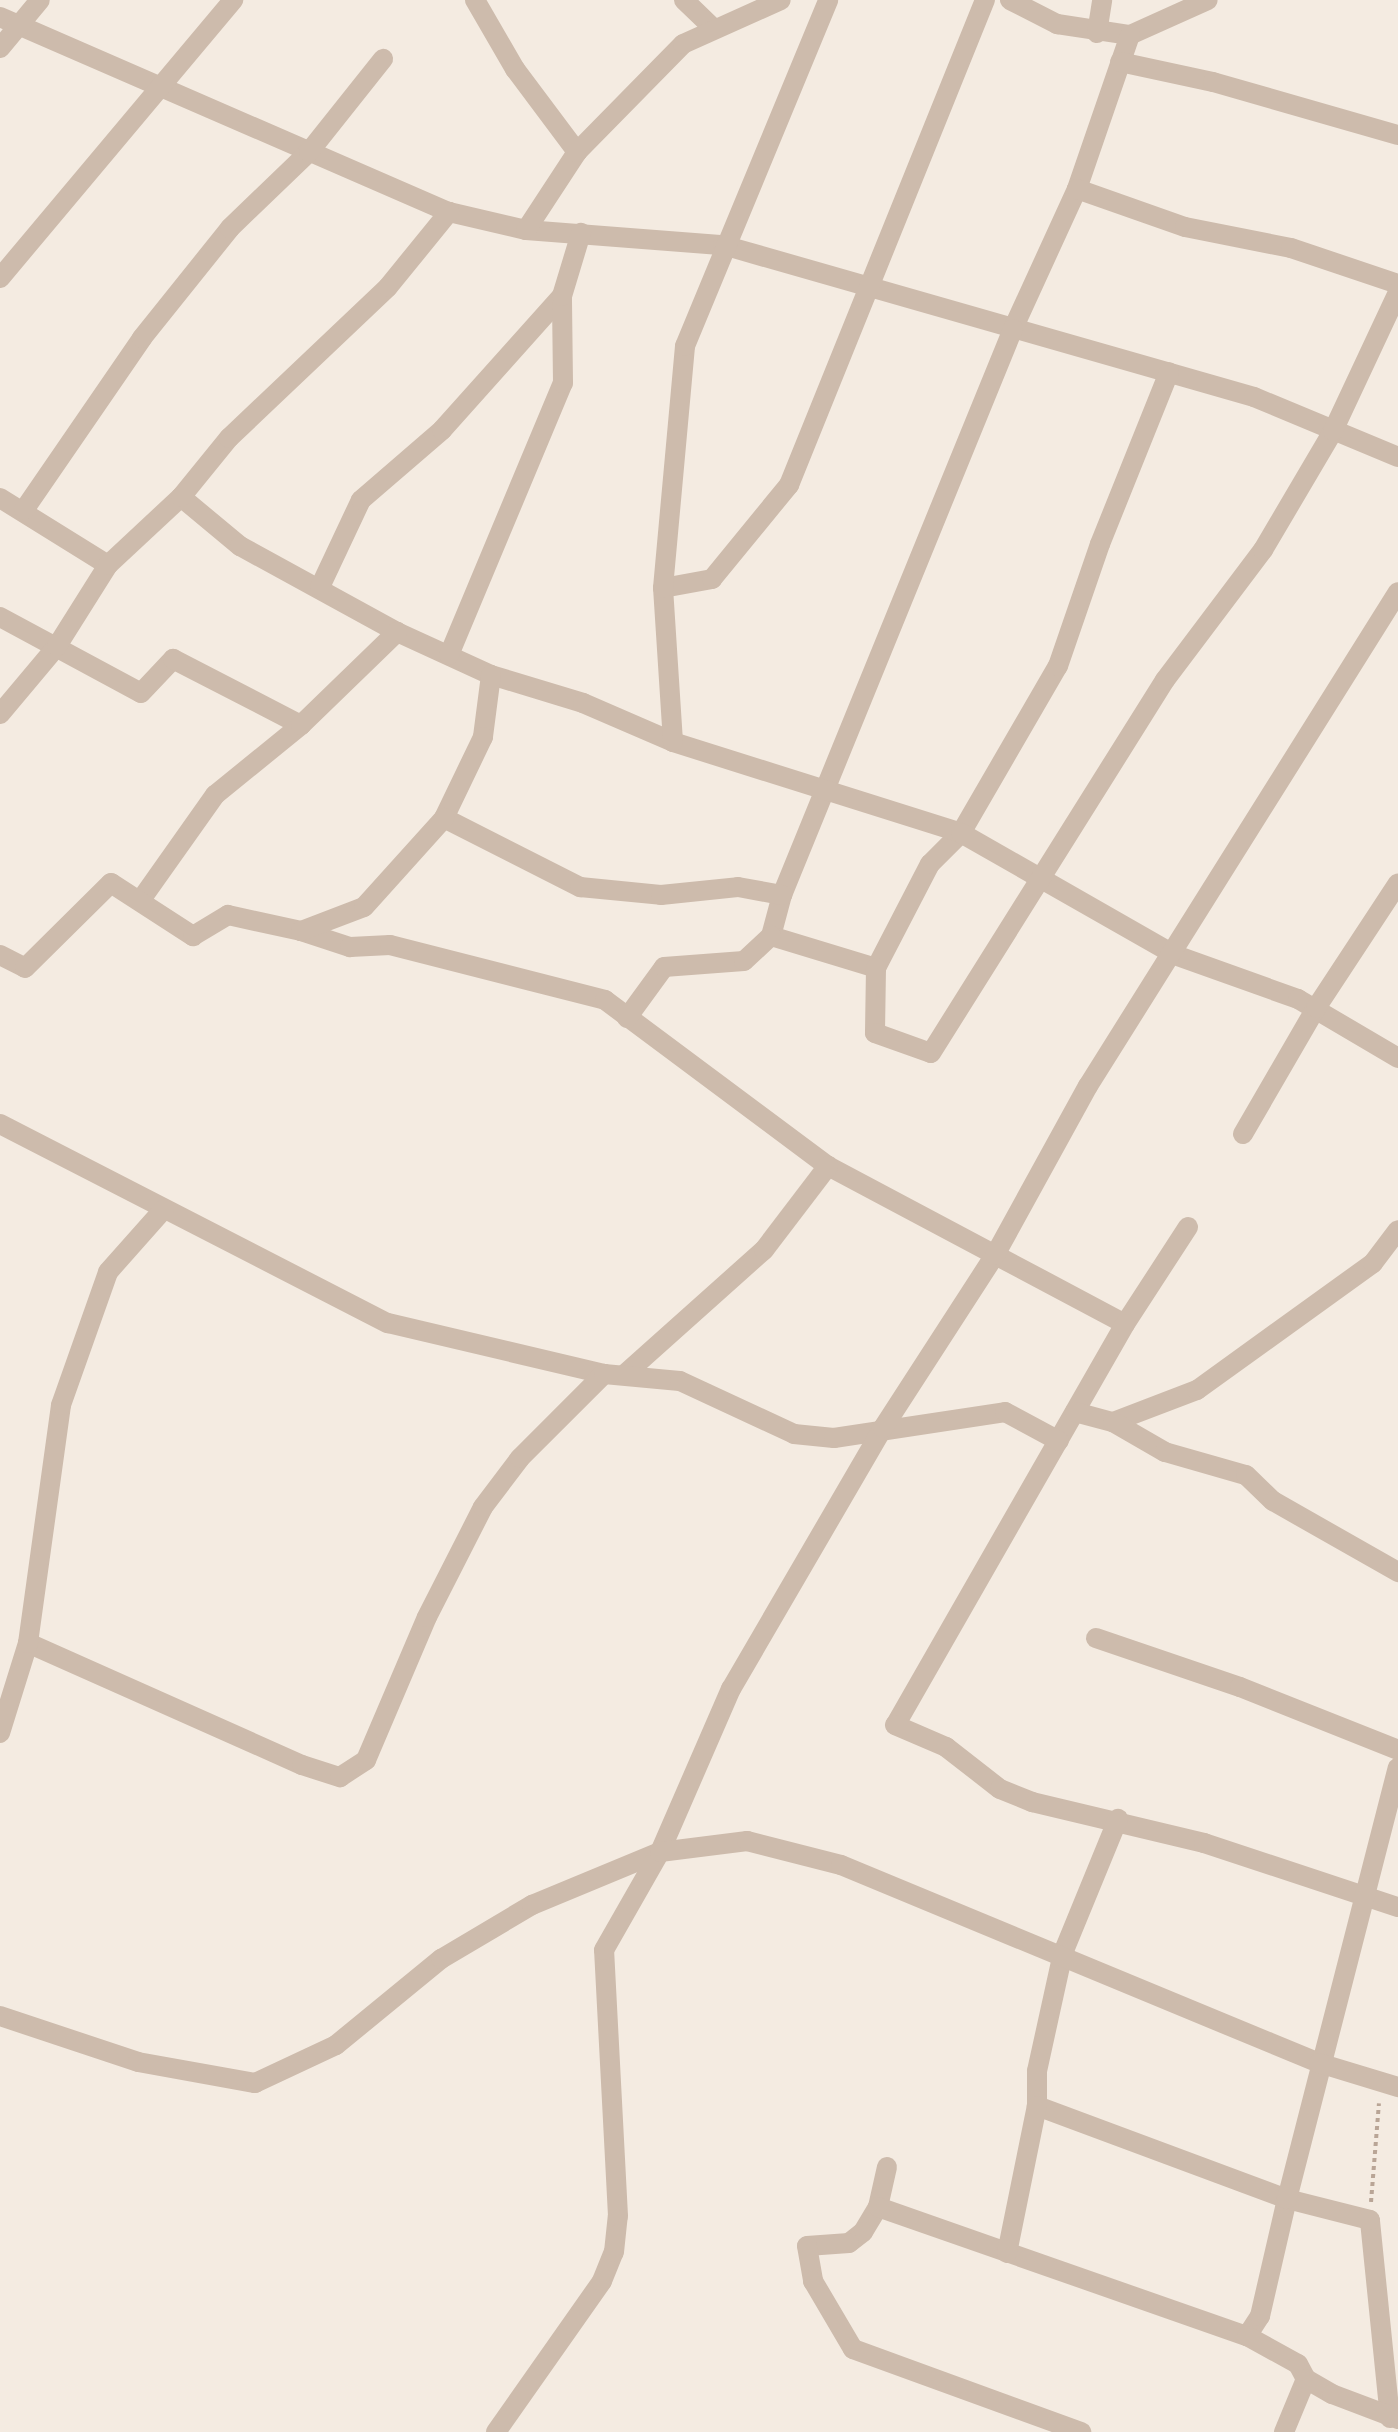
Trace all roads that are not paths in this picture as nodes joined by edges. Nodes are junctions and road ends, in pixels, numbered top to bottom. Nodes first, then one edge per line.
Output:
1 (40, 0) edge
2 (233, 0) edge
3 (475, 0) edge
4 (684, 0) edge
5 (781, 0) edge
6 (828, 0) edge
7 (985, 0) edge
8 (1010, 0) edge
9 (1102, 0) edge
10 (1208, 0) edge
11 (0, 17) edge
12 (19, 26) junction
13 (714, 29) junction
14 (1097, 33) junction
15 (1130, 35) junction
16 (0, 48) edge
17 (383, 59) dead end
18 (1120, 62) junction
19 (160, 87) junction
20 (1398, 135) edge
21 (309, 152) junction
22 (577, 152) junction
23 (1077, 189) junction
24 (449, 212) junction
25 (526, 230) junction
26 (581, 233) junction
27 (723, 245) junction
28 (0, 278) edge
29 (1398, 284) edge
30 (867, 288) junction
31 (1398, 292) edge
32 (562, 296) junction
33 (1013, 329) junction
34 (1169, 372) junction
35 (1333, 431) junction
36 (1398, 457) edge
37 (181, 497) junction
38 (0, 498) edge
39 (24, 510) junction
40 (108, 565) junction
41 (320, 587) junction
42 (663, 588) junction
43 (1398, 592) edge
44 (0, 617) edge
45 (397, 632) junction
46 (57, 646) junction
47 (449, 655) junction
48 (491, 675) junction
49 (0, 714) edge
50 (301, 725) junction
51 (673, 742) junction
52 (826, 792) junction
53 (444, 818) junction
54 (961, 833) junction
55 (1038, 879) junction
56 (1398, 883) edge
57 (782, 895) junction
58 (140, 901) junction
59 (301, 931) junction
60 (771, 936) junction
61 (0, 955) edge
62 (1175, 955) junction
63 (876, 968) junction
64 (1316, 1008) junction
65 (627, 1018) junction
66 (1398, 1058) edge
67 (0, 1124) edge
68 (1243, 1134) dead end
69 (828, 1166) junction
70 (164, 1209) junction
71 (1188, 1227) dead end
72 (1398, 1230) edge
73 (995, 1255) junction
74 (1125, 1324) junction
75 (614, 1374) junction
76 (1075, 1412) junction
77 (1113, 1422) junction
78 (883, 1428) junction
79 (1059, 1441) junction
80 (1398, 1572) edge
81 (1096, 1638) dead end
82 (28, 1643) junction
83 (0, 1733) edge
84 (1398, 1750) edge
85 (1398, 1768) edge
86 (1118, 1819) junction
87 (660, 1852) junction
88 (1363, 1897) junction
89 (1398, 1907) edge
90 (1063, 1953) junction
91 (0, 2016) edge
92 (1319, 2063) junction
93 (1390, 2084) edge
94 (1037, 2106) junction
95 (887, 2167) dead end
96 (1287, 2199) junction
97 (878, 2207) junction
98 (1007, 2253) junction
99 (1247, 2336) junction
100 (1306, 2379) junction
101 (1394, 2419) edge
102 (496, 2432) edge
103 (1081, 2432) edge
104 (1284, 2432) edge

1 - 12 street
2 - 19 street
3 - 22 street
4 - 13 street
5 - 13 street
6 - 27 street
7 - 30 street
8 - 14 street
9 - 14 street
10 - 15 street
11 - 12 street
12 - 16 street
12 - 19 street
13 - 22 street
14 - 15 street
15 - 18 street
17 - 21 street
18 - 20 street
18 - 23 street
19 - 21 street
19 - 28 street
21 - 24 street
21 - 39 street
22 - 25 street
23 - 29 street
23 - 33 street
24 - 25 street
24 - 37 street
25 - 26 street
26 - 27 street
26 - 32 street
27 - 30 street
27 - 42 street
30 - 33 street
30 - 42 street
31 - 35 street
32 - 41 street
32 - 47 street
33 - 34 street
33 - 52 street
34 - 35 street
34 - 54 street
35 - 36 street
35 - 55 street
37 - 40 street
37 - 41 street
38 - 39 street
39 - 40 street
40 - 46 street
41 - 45 street
42 - 51 street
43 - 62 street
44 - 46 street
45 - 47 street
45 - 50 street
46 - 49 street
46 - 50 street
47 - 48 street
48 - 51 street
48 - 53 street
50 - 58 street
51 - 52 street
52 - 54 street
52 - 57 street
53 - 57 street
53 - 59 street
54 - 55 street
54 - 63 street
55 - 62 street
55 - 63 street
56 - 64 street
57 - 60 street
58 - 59 street
58 - 61 street
59 - 65 street
60 - 63 street
60 - 65 street
62 - 64 street
62 - 73 street
64 - 66 street
64 - 68 street
65 - 69 street
67 - 70 street
69 - 73 street
69 - 75 street
70 - 75 street
70 - 82 street
71 - 74 street
72 - 77 street
73 - 74 street
73 - 78 street
74 - 76 street
75 - 78 street
75 - 82 street
76 - 77 street
76 - 79 street
77 - 80 street
78 - 79 street
78 - 87 street
79 - 86 street
81 - 84 street
82 - 83 street
85 - 88 street
86 - 88 street
86 - 90 street
87 - 90 street
87 - 91 street
87 - 102 street
88 - 89 street
88 - 92 street
90 - 92 street
90 - 94 street
92 - 93 street
92 - 96 street
94 - 96 street
94 - 98 street
95 - 97 street
96 - 99 street
96 - 101 street
97 - 98 street
97 - 103 street
98 - 99 street
99 - 100 street
100 - 101 street
100 - 104 street

